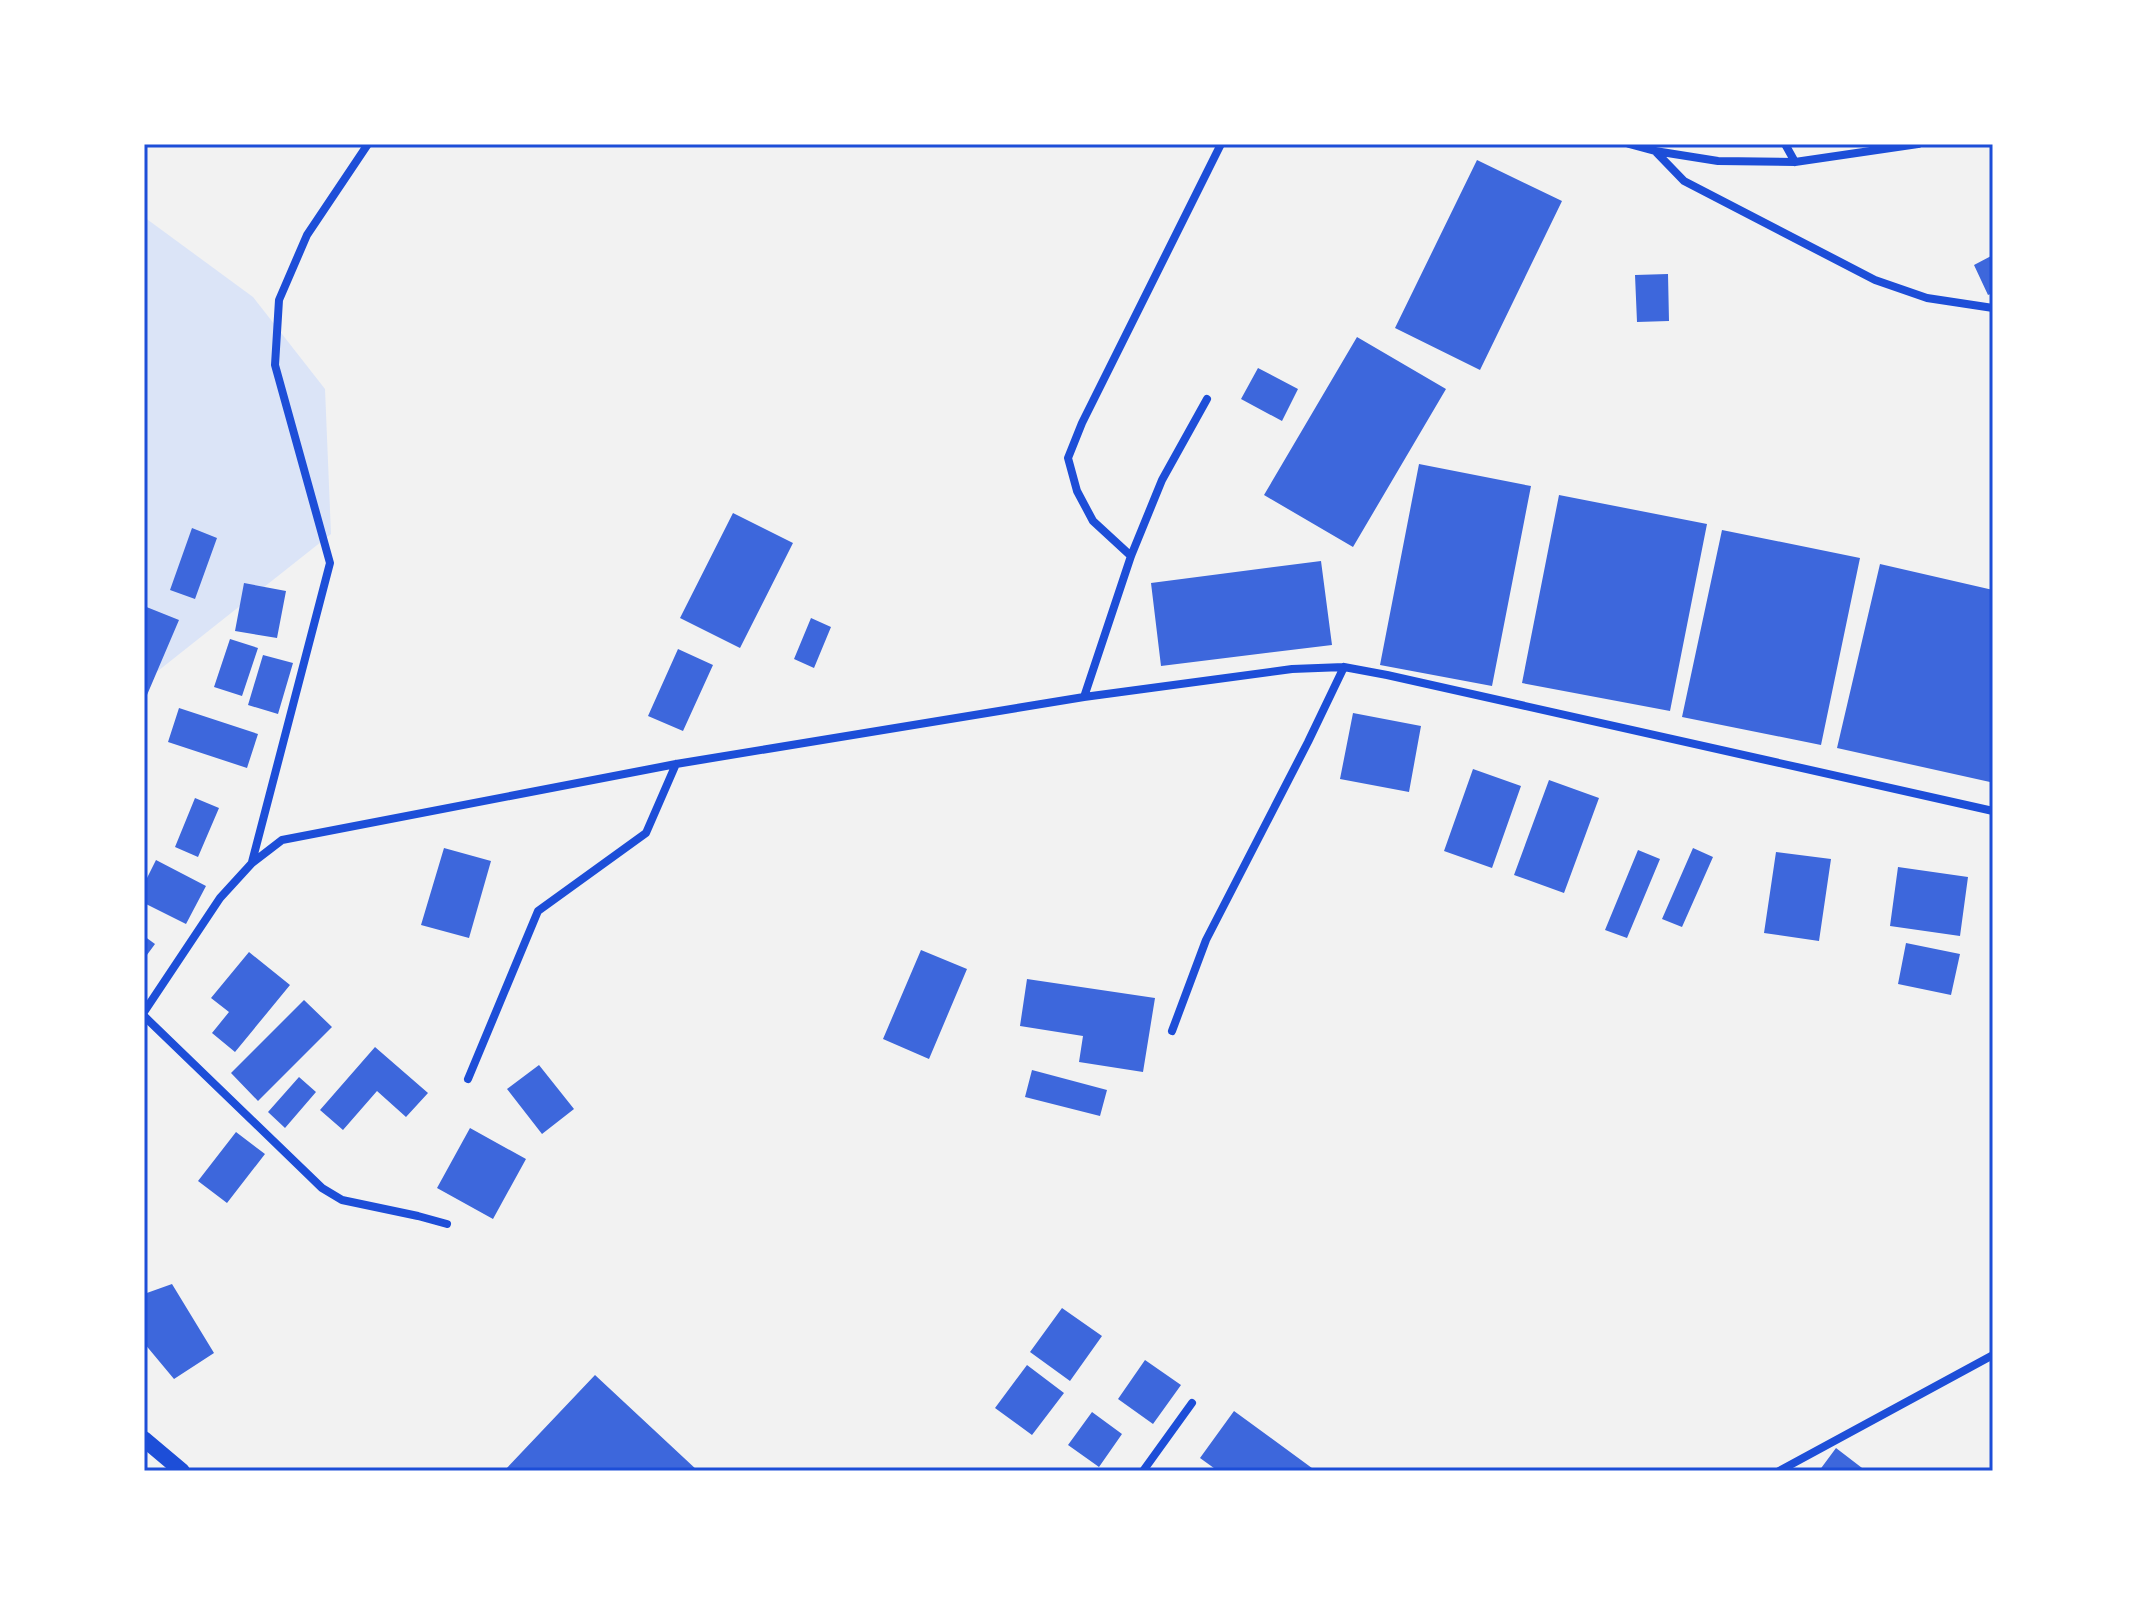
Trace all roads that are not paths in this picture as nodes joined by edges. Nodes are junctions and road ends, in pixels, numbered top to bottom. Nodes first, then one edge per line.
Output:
1 (368, 144) edge
2 (1221, 144) edge
3 (1629, 144) edge
4 (1785, 144) edge
5 (1918, 144) edge
6 (1655, 151) junction
7 (1795, 162) junction
8 (1993, 308) edge
9 (1207, 399) dead end
10 (1131, 556) junction
11 (1344, 667) junction
12 (1084, 697) junction
13 (676, 764) junction
14 (1993, 811) edge
15 (252, 863) junction
16 (144, 1014) edge
17 (1172, 1031) dead end
18 (468, 1079) dead end
19 (447, 1224) dead end
20 (1993, 1355) edge
21 (1192, 1403) dead end
22 (144, 1439) edge
23 (182, 1471) edge
24 (1143, 1471) edge
25 (1779, 1471) edge

1 - 15 street
2 - 10 street
3 - 6 street
4 - 7 street
5 - 7 street
6 - 7 street
6 - 8 street
9 - 10 street
10 - 12 street
11 - 12 street
11 - 14 street
11 - 17 street
12 - 13 street
13 - 15 street
13 - 18 street
15 - 16 street
16 - 19 street
20 - 25 street
21 - 24 street
22 - 23 main road

